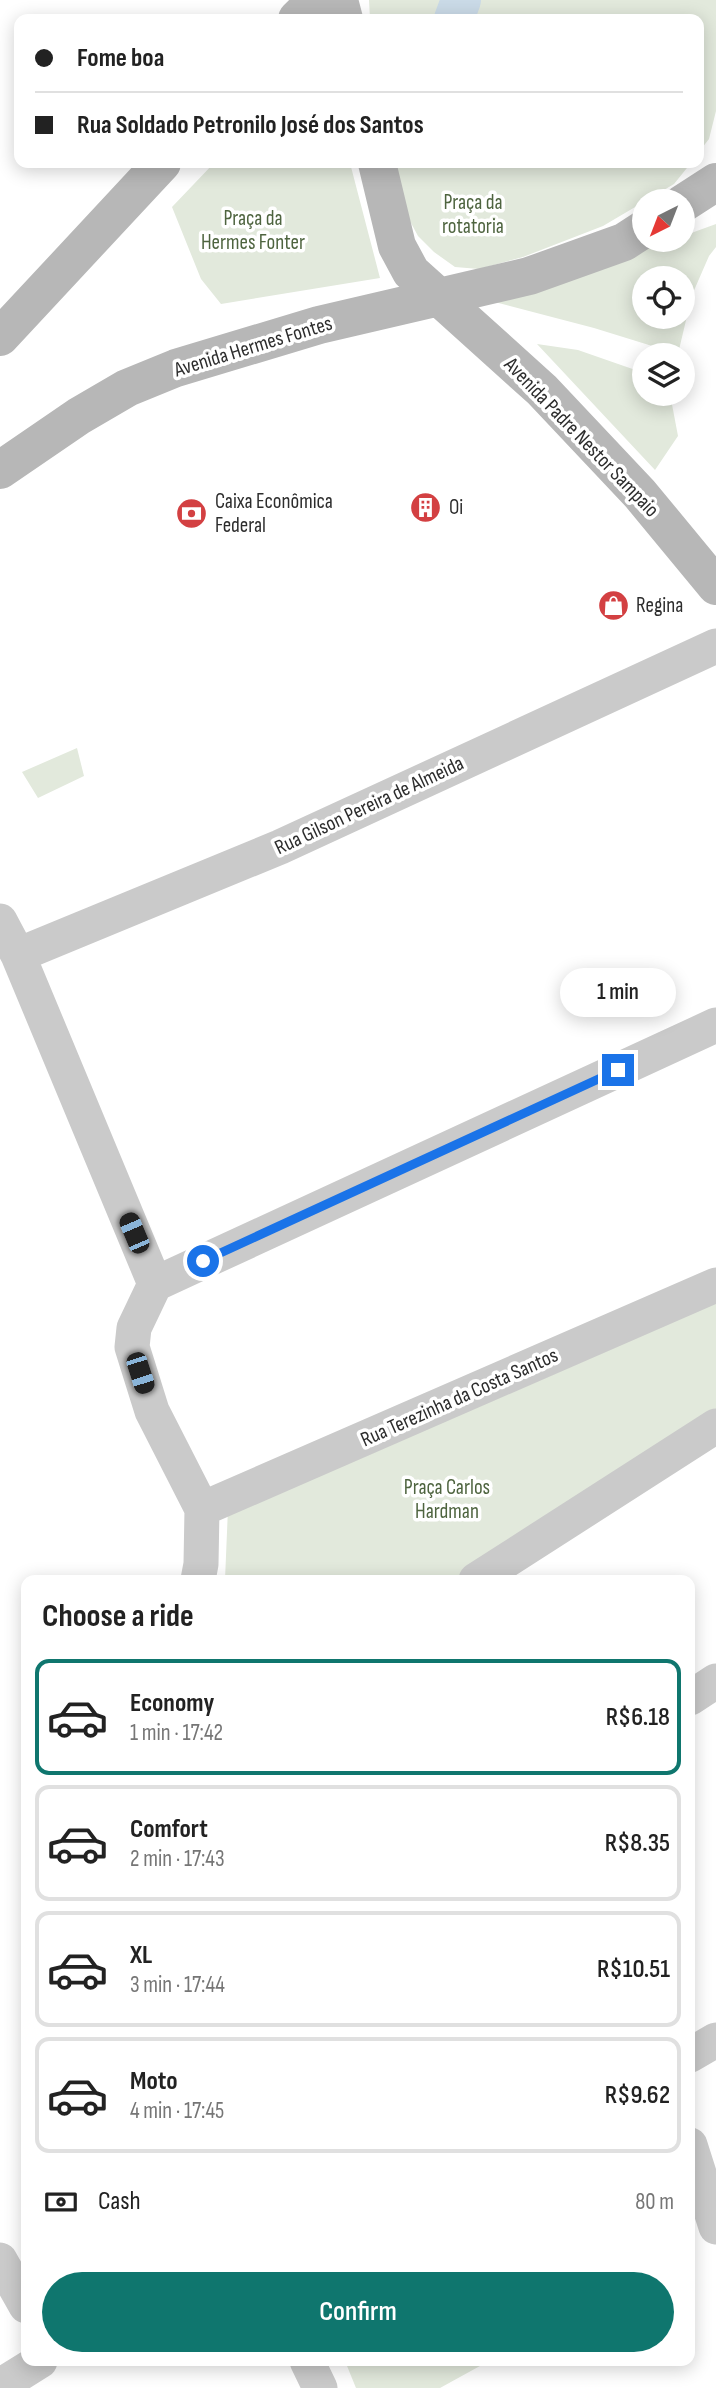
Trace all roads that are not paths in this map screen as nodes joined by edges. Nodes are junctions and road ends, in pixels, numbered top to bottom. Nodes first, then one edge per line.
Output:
1 (316, 0) edge
2 (303, 14) edge
3 (157, 168) edge
4 (378, 168) edge
5 (716, 182) edge
6 (695, 196) edge
7 (632, 237) edge
8 (440, 296) junction
9 (0, 337) edge
10 (0, 470) edge
11 (716, 586) edge
12 (716, 646) edge
13 (0, 921) edge
14 (18, 955) junction
15 (716, 1026) edge
16 (155, 1283) junction
17 (716, 1285) edge
18 (716, 1426) edge
19 (202, 1509) junction
20 (199, 1575) edge
21 (485, 1575) edge
22 (716, 1681) edge
23 (695, 1695) edge
24 (716, 2040) edge
25 (695, 2052) edge
26 (695, 2161) edge
27 (716, 2227) edge
28 (0, 2260) edge
29 (21, 2296) edge
30 (32, 2366) edge
31 (309, 2366) edge
32 (0, 2386) edge
33 (320, 2388) edge

1 - 2 main road
3 - 9 main road
4 - 8 main road, Avenida Padre Nestor Sampaio
5 - 6 main road
7 - 8 main road, Avenida Hermes Fontes
8 - 10 main road, Avenida Hermes Fontes
8 - 11 main road, Avenida Padre Nestor Sampaio
12 - 14 street, Rua Gilson Pereira de Almeida
13 - 14 street
14 - 16 street
15 - 16 street
16 - 19 street
17 - 19 street, Rua Terezinha da Costa Santos
18 - 21 street
19 - 20 street
22 - 23 street
24 - 25 street
26 - 27 street
28 - 29 street
30 - 32 street
31 - 33 street

